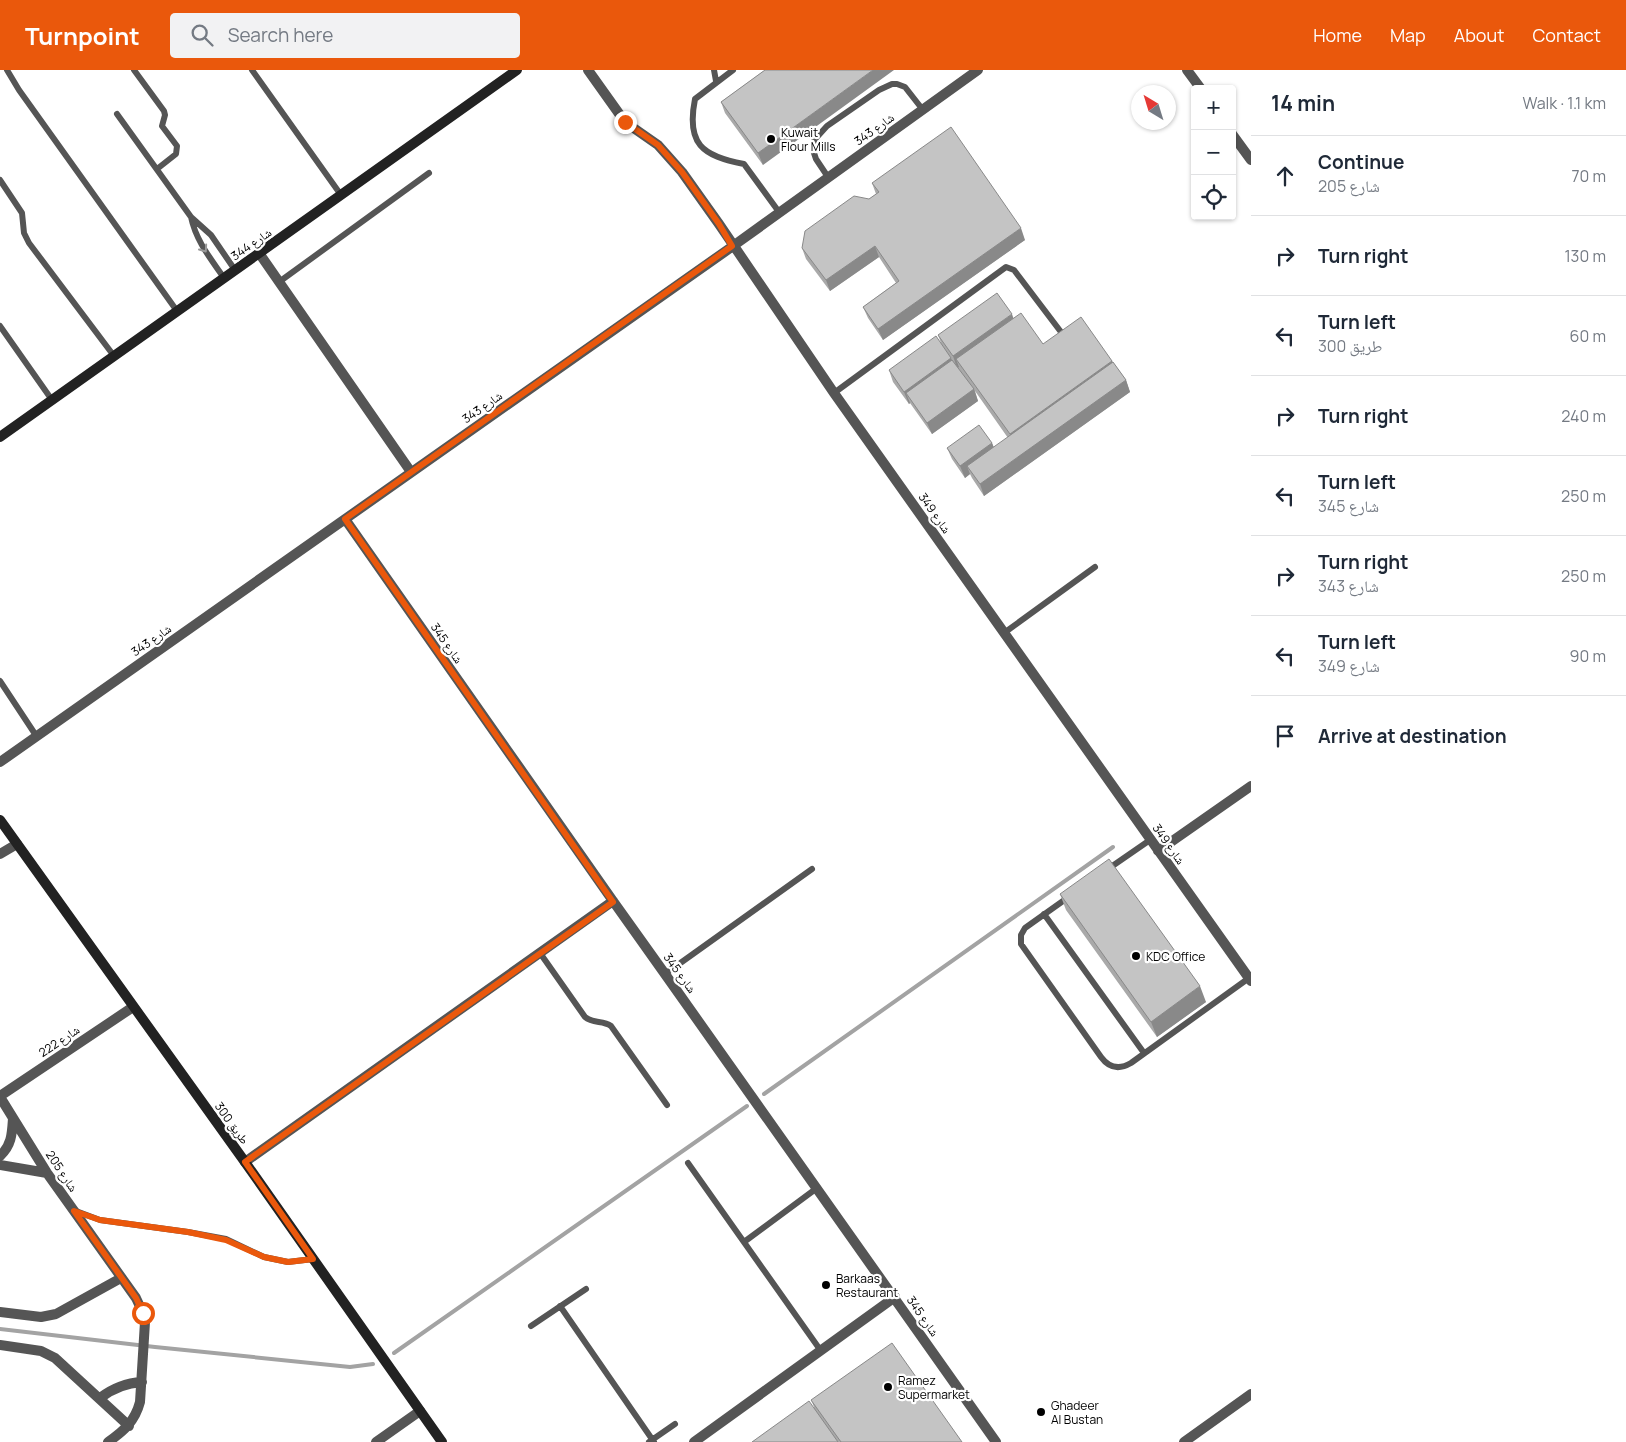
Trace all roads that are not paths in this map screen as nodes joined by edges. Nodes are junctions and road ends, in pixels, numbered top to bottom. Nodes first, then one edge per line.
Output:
1 (7, 70) edge
2 (134, 70) edge
3 (252, 70) edge
4 (517, 70) edge
5 (588, 70) edge
6 (714, 70) edge
7 (733, 70) edge
8 (978, 70) edge
9 (1187, 70) edge
10 (716, 81) junction
11 (1198, 85) edge
12 (923, 110) junction
13 (117, 114) dead end
14 (1236, 139) edge
15 (1251, 160) edge
16 (157, 169) junction
17 (429, 173) dead end
18 (828, 177) junction
19 (0, 180) edge
20 (341, 195) junction
21 (779, 212) junction
22 (191, 217) junction
23 (732, 246) junction
24 (259, 254) junction
25 (235, 270) junction
26 (224, 278) junction
27 (279, 282) junction
28 (177, 311) junction
29 (0, 326) edge
30 (1061, 332) edge
31 (114, 356) junction
32 (834, 393) junction
33 (52, 400) junction
34 (0, 437) edge
35 (412, 472) junction
36 (345, 519) junction
37 (1096, 568) dead end
38 (1004, 633) junction
39 (0, 681) edge
40 (37, 737) junction
41 (0, 762) edge
42 (1251, 786) edge
43 (0, 820) edge
44 (1150, 840) junction
45 (17, 844) junction
46 (1158, 851) junction
47 (0, 854) edge
48 (812, 869) dead end
49 (1101, 874) edge
50 (1077, 891) edge
51 (613, 902) junction
52 (1044, 914) junction
53 (540, 953) junction
54 (666, 974) junction
55 (1250, 980) edge
56 (133, 1007) junction
57 (1144, 1053) junction
58 (0, 1097) edge
59 (667, 1105) dead end
60 (13, 1118) junction
61 (0, 1156) edge
62 (245, 1162) junction
63 (688, 1163) dead end
64 (0, 1166) edge
65 (47, 1173) junction
66 (818, 1188) junction
67 (74, 1211) junction
68 (744, 1242) junction
69 (313, 1259) junction
70 (121, 1278) junction
71 (586, 1289) dead end
72 (895, 1297) junction
73 (560, 1306) junction
74 (0, 1312) edge
75 (531, 1326) dead end
76 (0, 1345) edge
77 (821, 1351) junction
78 (142, 1382) junction
79 (1251, 1394) edge
80 (100, 1398) junction
81 (420, 1411) junction
82 (675, 1424) dead end
83 (129, 1426) junction
84 (652, 1441) edge
85 (108, 1442) edge
86 (376, 1442) edge
87 (442, 1442) edge
88 (694, 1442) edge
89 (996, 1442) edge
90 (1184, 1442) edge

1 - 28 lane
2 - 16 lane
3 - 20 lane
4 - 20 main road, شارع 344
5 - 23 street, شارع 349
6 - 10 lane
7 - 10 lane
8 - 12 street, شارع 343
9 - 11 street
10 - 21 lane
12 - 18 street, شارع 343
12 - 18 lane
13 - 16 lane
14 - 15 street
16 - 22 lane
17 - 27 lane
18 - 21 street, شارع 343
19 - 31 lane
20 - 24 main road, شارع 344
21 - 23 street, شارع 343
22 - 25 lane
22 -> 26 lane
23 - 32 street, شارع 349
23 - 35 street, شارع 343
24 - 25 main road, شارع 344
24 - 27 street
25 - 26 main road, شارع 344
26 - 28 main road, شارع 344
27 - 35 street
28 - 31 main road, شارع 344
29 - 33 lane
30 - 32 lane
31 - 33 main road, شارع 344
32 - 38 street, شارع 349
33 - 34 main road, شارع 344
35 - 36 street, شارع 343
36 - 40 street, شارع 343
36 - 51 street, شارع 345
37 - 38 lane
38 - 44 street, شارع 349
39 - 40 lane
40 - 41 street, شارع 343
42 - 46 street
43 - 45 main road, طريق 300
44 - 46 street, شارع 349
44 - 49 lane
45 - 47 street
45 - 56 main road, طريق 300
46 - 55 street, شارع 349
48 - 54 lane
50 - 52 lane
51 - 53 street
51 - 54 street, شارع 345
52 - 57 lane
52 - 57 lane
53 - 59 lane
53 - 62 street
54 - 66 street, شارع 345
55 - 57 lane
56 - 58 street, شارع 222
56 - 62 main road, طريق 300
58 - 60 street, شارع 205
60 - 61 street
60 - 65 street, شارع 205
62 - 69 main road, طريق 300
63 - 68 lane
64 - 65 street
65 - 67 street, شارع 205
66 - 68 lane
66 - 72 street, شارع 345
67 - 69 lane
67 - 70 street, شارع 205
68 - 77 lane
69 - 81 main road, طريق 300
70 - 74 street
70 - 78 street, شارع 205
71 - 73 lane
72 - 77 street
72 - 89 street, شارع 345
73 - 75 lane
73 - 84 lane
76 - 80 street
77 - 88 street
78 - 80 street
78 - 83 street, شارع 205
79 - 90 street
80 - 83 street
81 - 86 street
81 - 87 main road, طريق 300
82 - 84 lane
83 - 85 street, شارع 205

